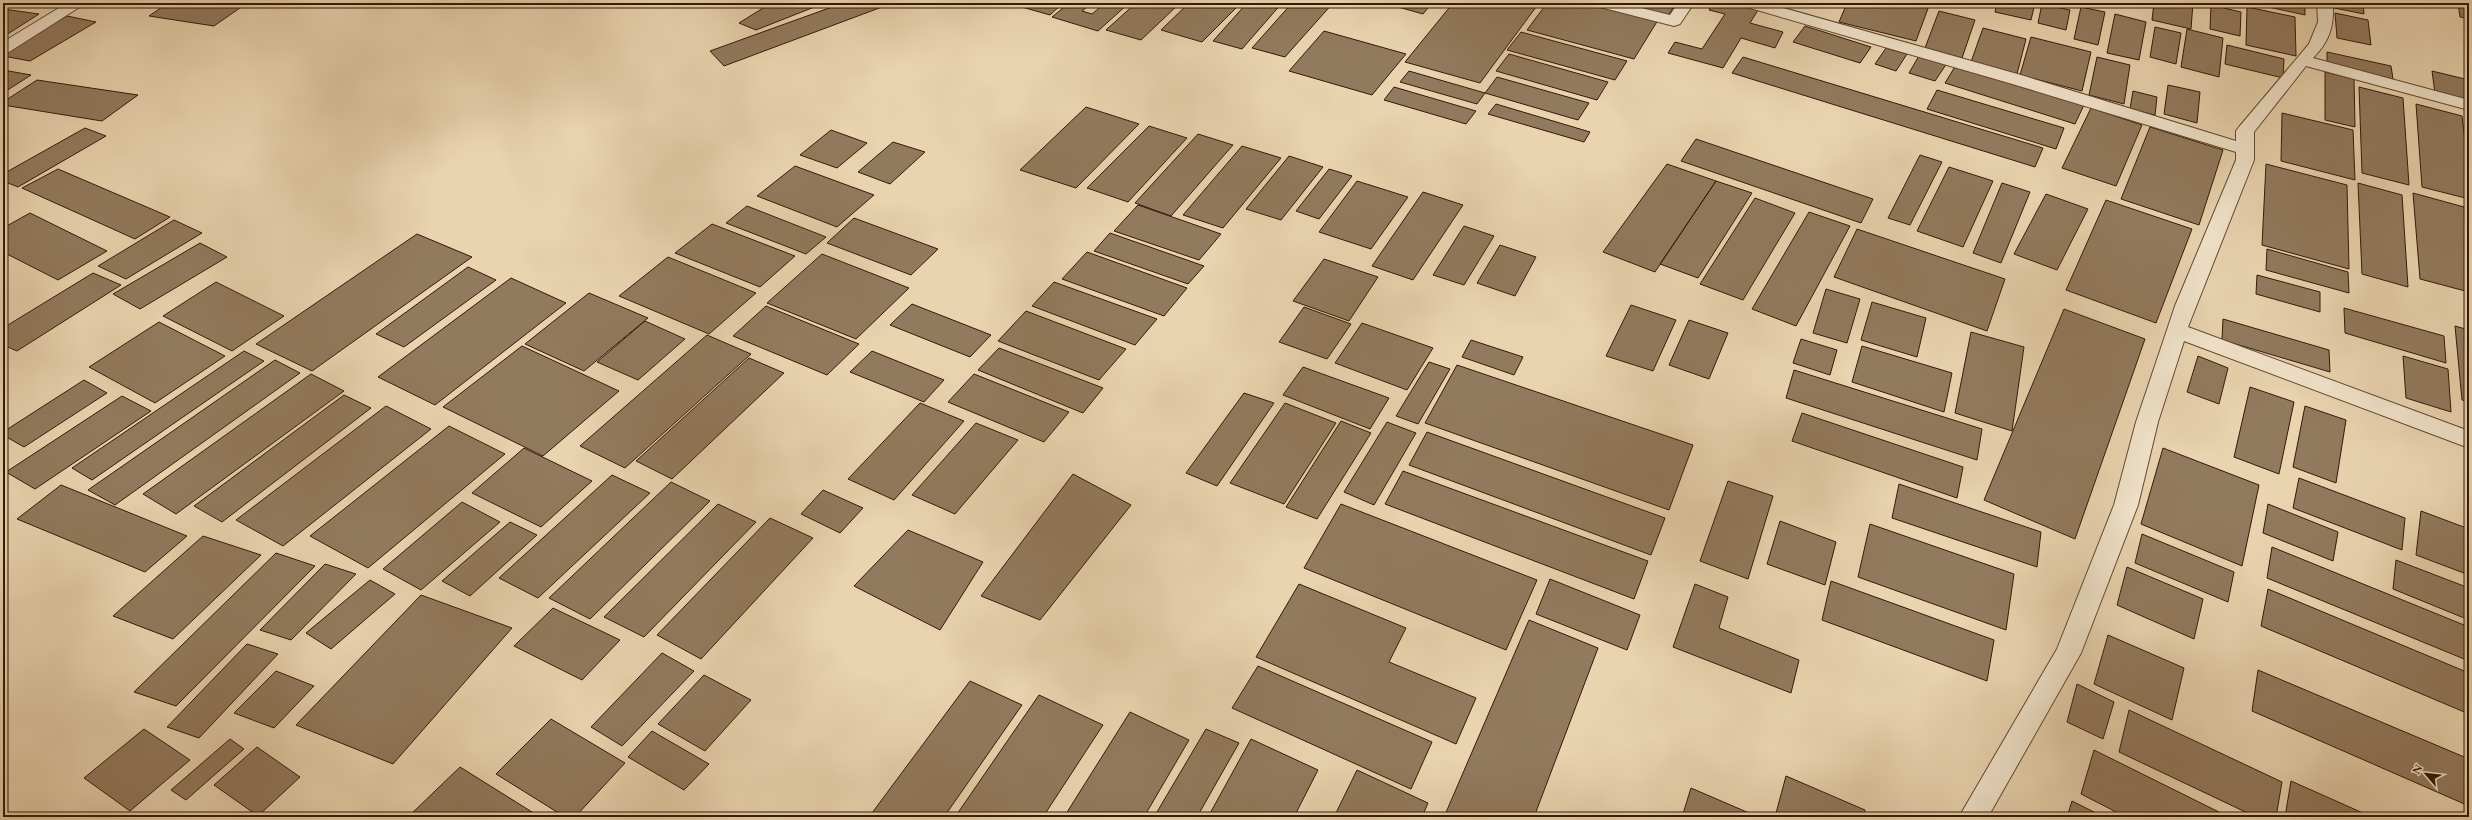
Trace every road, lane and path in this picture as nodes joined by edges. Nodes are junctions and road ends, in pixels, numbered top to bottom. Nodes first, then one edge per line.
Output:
1 (78, 3) edge
2 (1602, 3) edge
3 (1686, 3) edge
4 (1749, 3) edge
5 (2325, 3) edge
6 (3, 48) edge
7 (2302, 60) junction
8 (2469, 106) edge
9 (2245, 149) junction
10 (2177, 331) junction
11 (2469, 440) edge
12 (1973, 817) edge

1 - 6 street
2 - 3 street
4 - 9 street
5 - 7 street
7 - 8 street
7 - 9 street
9 - 10 street
10 - 11 street
10 - 12 street

